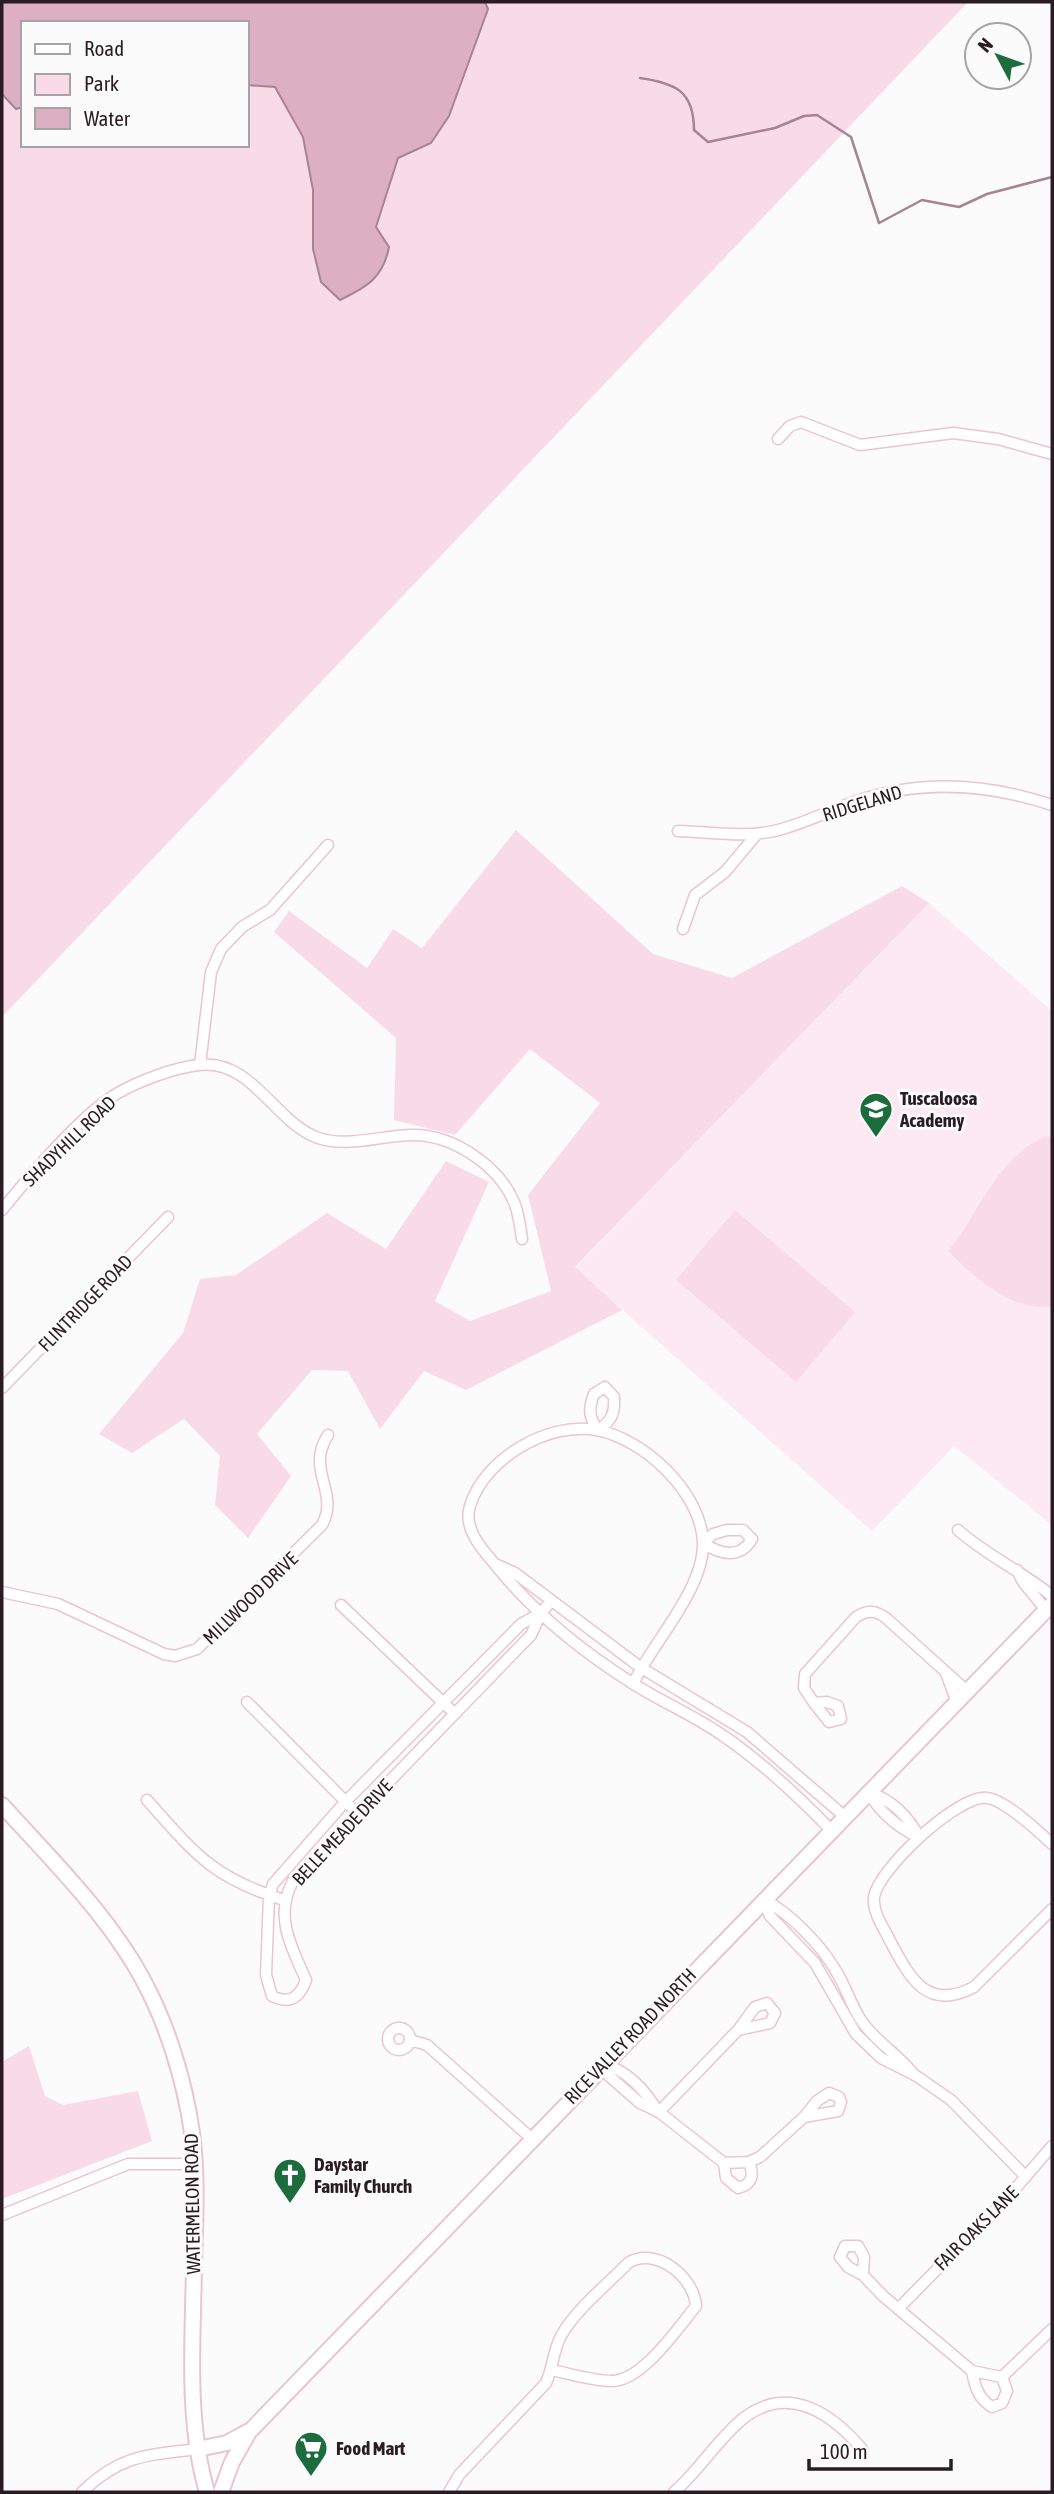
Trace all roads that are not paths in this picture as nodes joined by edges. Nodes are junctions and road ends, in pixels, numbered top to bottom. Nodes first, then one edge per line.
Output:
1 (778, 439) dead end
2 (1052, 454) edge
3 (1052, 804) edge
4 (678, 831) dead end
5 (757, 834) junction
6 (328, 845) dead end
7 (683, 929) dead end
8 (200, 1065) junction
9 (2, 1210) edge
10 (167, 1217) dead end
11 (522, 1239) dead end
12 (2, 1388) edge
13 (328, 1435) dead end
14 (958, 1530) dead end
15 (494, 1564) junction
16 (2, 1592) edge
17 (551, 1601) junction
18 (1050, 1603) edge
19 (341, 1605) dead end
20 (541, 1613) junction
21 (640, 1667) junction
22 (946, 1672) junction
23 (633, 1684) junction
24 (968, 1692) junction
25 (247, 1702) dead end
26 (442, 1703) junction
27 (814, 1703) dead end
28 (957, 1703) junction
29 (454, 1713) junction
30 (869, 1792) junction
31 (147, 1800) dead end
32 (345, 1802) junction
33 (2, 1805) edge
34 (357, 1813) junction
35 (844, 1816) junction
36 (831, 1830) junction
37 (919, 1837) junction
38 (1052, 1844) edge
39 (269, 1896) junction
40 (763, 1899) junction
41 (284, 1900) junction
42 (1052, 1909) edge
43 (738, 2030) dead end
44 (410, 2040) dead end
45 (603, 2064) junction
46 (659, 2112) junction
47 (804, 2117) dead end
48 (531, 2138) junction
49 (1052, 2146) edge
50 (749, 2162) junction
51 (724, 2163) junction
52 (195, 2164) junction
53 (1026, 2177) junction
54 (2, 2215) edge
55 (863, 2275) dead end
56 (898, 2309) junction
57 (1052, 2329) edge
58 (552, 2370) junction
59 (972, 2371) junction
60 (1002, 2377) junction
61 (251, 2430) junction
62 (198, 2449) junction
63 (862, 2449) dead end
64 (680, 2491) edge
65 (82, 2492) edge
66 (207, 2492) edge
67 (221, 2492) edge
68 (449, 2492) edge

1 - 2 street
3 - 5 street, RIDGELAND
4 - 5 street, RIDGELAND
5 - 7 street
6 - 8 street
8 - 9 street, SHADYHILL ROAD
8 - 11 street
10 - 12 street, FLINTRIDGE ROAD
13 - 16 street, MILLWOOD DRIVE
14 - 18 street
15 - 17 street
15 - 20 street
15 - 21 street
17 - 20 street, BELLE MEADE DRIVE
17 - 21 street
18 - 24 street, RICE VALLEY ROAD NORTH
19 - 26 street
20 - 23 street
20 - 26 street, BELLE MEADE DRIVE
20 - 29 street, BELLE MEADE DRIVE
21 - 23 street
21 - 35 street
22 - 24 street
22 - 27 street
22 - 28 street
23 - 36 street
24 - 28 street, RICE VALLEY ROAD NORTH
25 - 32 street
26 - 29 street
26 - 32 street, BELLE MEADE DRIVE
28 - 30 street, RICE VALLEY ROAD NORTH
29 - 34 street, BELLE MEADE DRIVE
30 - 35 street, RICE VALLEY ROAD NORTH
30 - 37 street
31 - 39 street
32 - 34 street
32 - 39 street, BELLE MEADE DRIVE
33 - 52 street, WATERMELON ROAD
34 - 41 street, BELLE MEADE DRIVE
35 - 36 street, RICE VALLEY ROAD NORTH
36 - 40 street, RICE VALLEY ROAD NORTH
37 - 38 street
37 - 42 street
39 - 41 street
39 - 41 street, BELLE MEADE DRIVE
40 - 45 street, RICE VALLEY ROAD NORTH
40 - 53 street
43 - 46 street
44 - 48 street
45 - 46 street
45 - 48 street, RICE VALLEY ROAD NORTH
46 - 51 street
47 - 50 street
48 - 61 street, RICE VALLEY ROAD NORTH
49 - 53 street, FAIR OAKS LANE
50 - 51 street
50 - 51 street
52 - 54 street
52 - 62 street, WATERMELON ROAD
53 - 56 street, FAIR OAKS LANE
55 - 56 street
56 - 59 street
57 - 60 street
58 - 58 street
58 - 68 street
59 - 60 street
59 - 60 street
61 - 62 street, RICE VALLEY ROAD NORTH
61 - 67 street
62 - 65 street
62 - 66 street, WATERMELON ROAD
63 - 64 street

